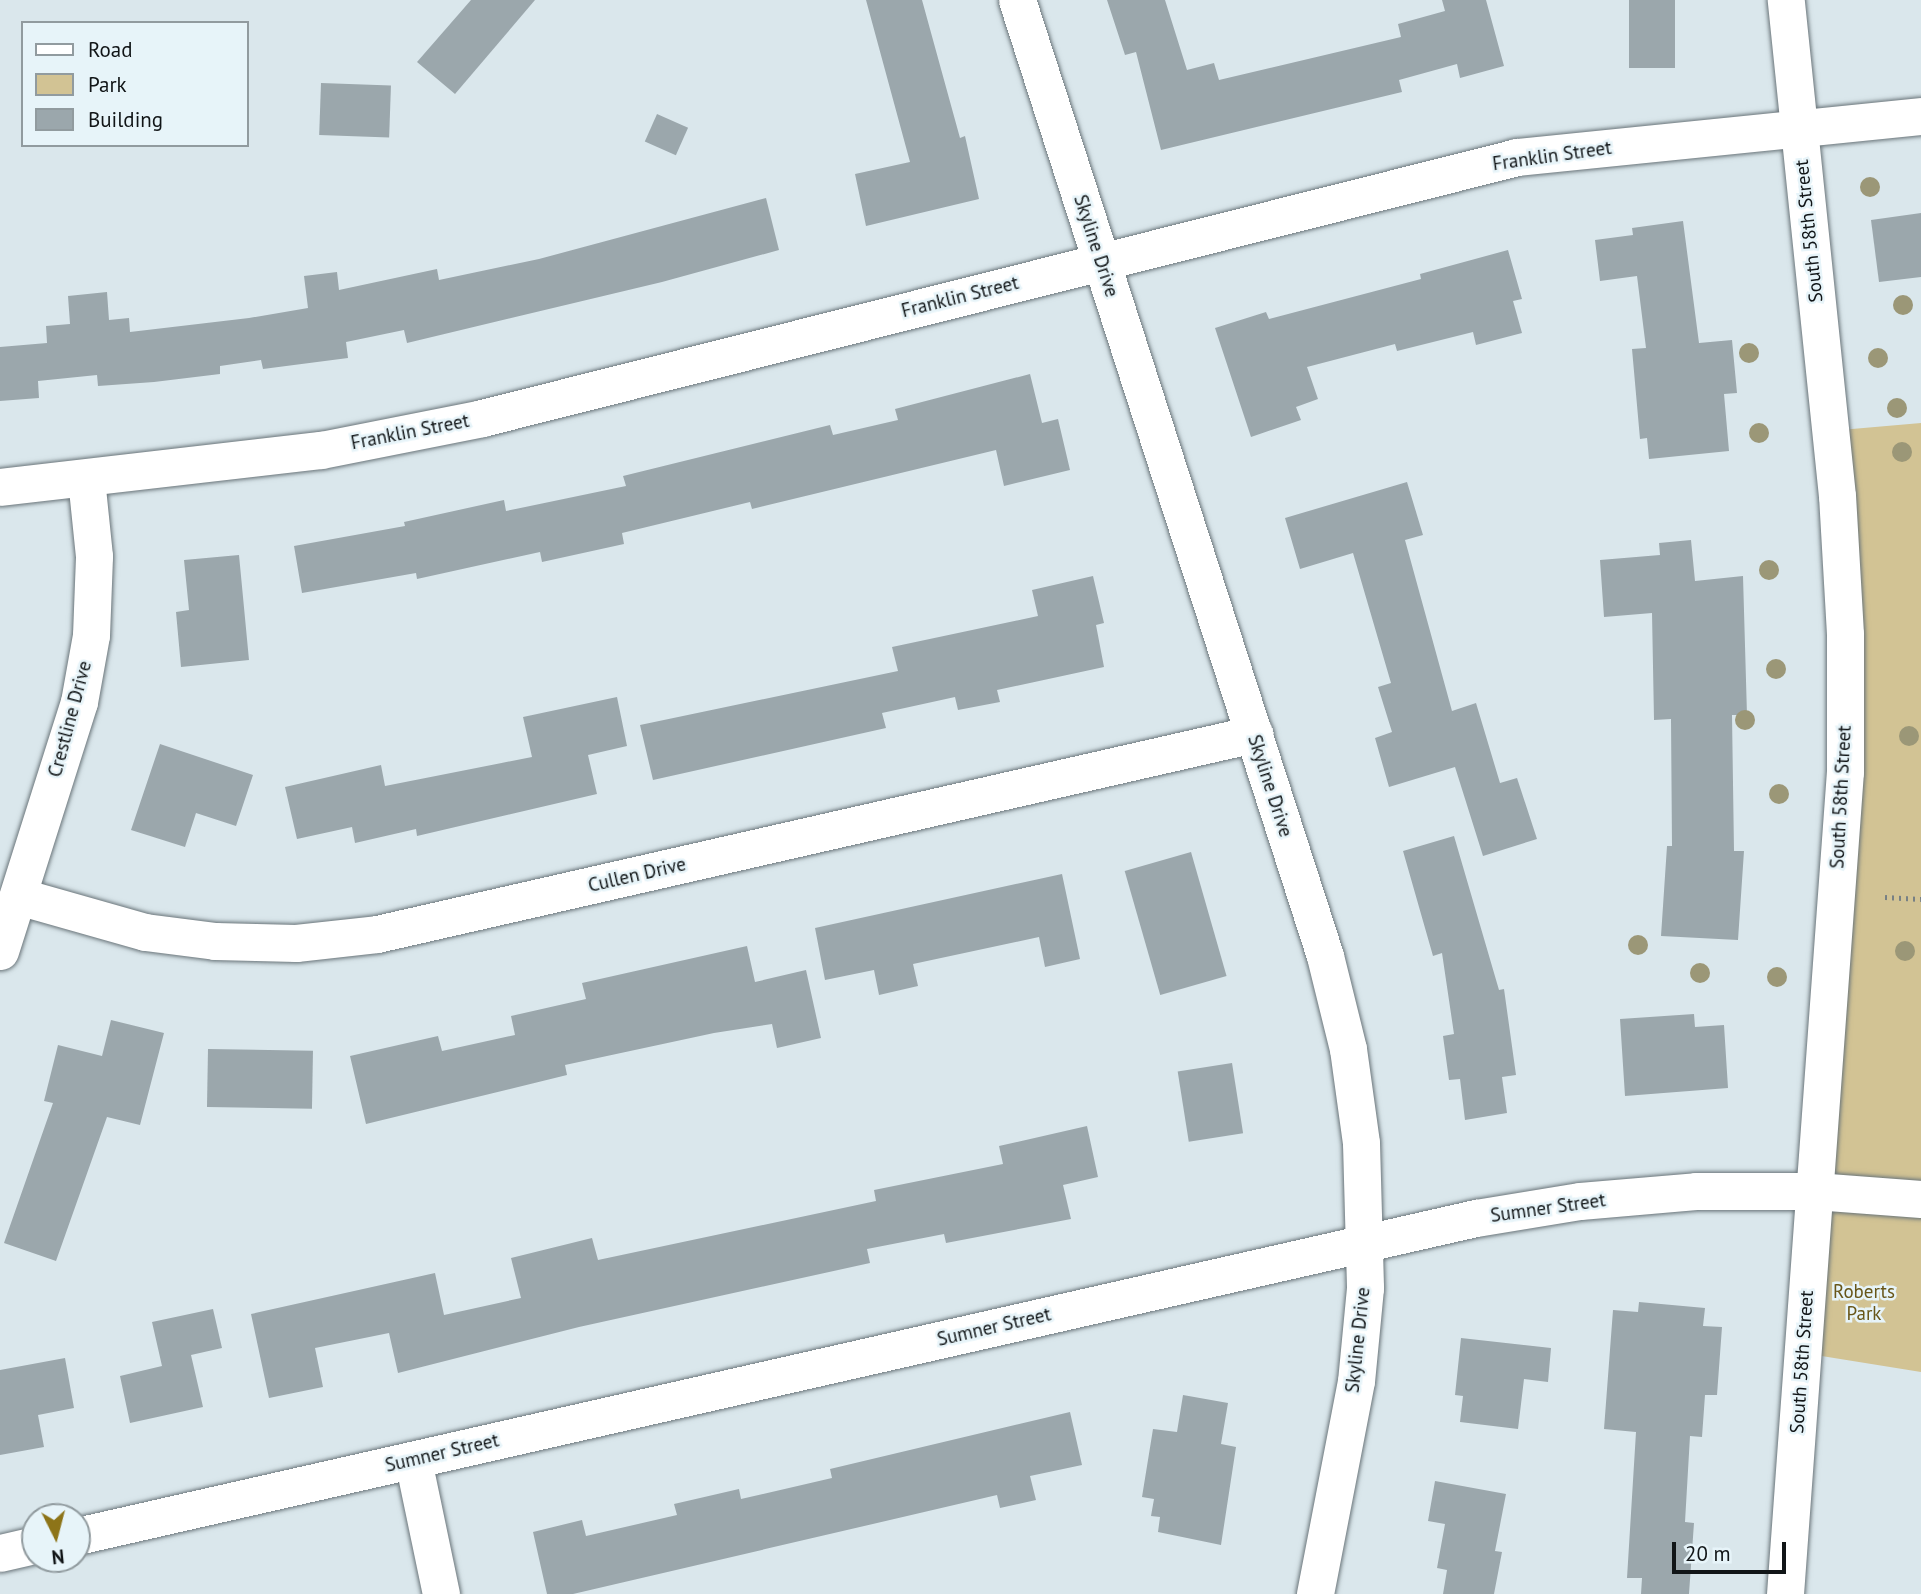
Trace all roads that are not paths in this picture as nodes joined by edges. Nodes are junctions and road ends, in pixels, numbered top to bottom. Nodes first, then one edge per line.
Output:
1 (1017, 0) edge
2 (1786, 0) edge
3 (1921, 116) edge
4 (1799, 128) junction
5 (1101, 262) junction
6 (86, 479) junction
7 (0, 487) edge
8 (1254, 734) junction
9 (18, 896) junction
10 (0, 951) edge
11 (1815, 1191) junction
12 (1921, 1199) edge
13 (1366, 1243) junction
14 (413, 1460) junction
15 (91, 1533) edge
16 (21, 1548) edge
17 (0, 1553) edge
18 (441, 1594) edge
19 (1315, 1594) edge
20 (1785, 1594) edge
21 (1790, 1594) edge

1 - 5 street, Skyline Drive
2 - 4 street, South 58th Street
3 - 4 street, Franklin Street
4 - 5 street, Franklin Street
4 - 11 street, South 58th Street
5 - 6 street, Franklin Street
5 - 8 street, Skyline Drive
6 - 7 street, Franklin Street
6 - 9 street, Crestline Drive
8 - 9 street, Cullen Drive
8 - 13 street, Skyline Drive
9 - 10 street, Crestline Drive
11 - 12 street, Sumner Street
11 - 13 street, Sumner Street
11 - 20 street, South 58th Street
13 - 14 street, Sumner Street
13 - 19 street, Skyline Drive
14 - 15 street, Sumner Street
14 - 18 street
16 - 17 street
20 - 21 street

